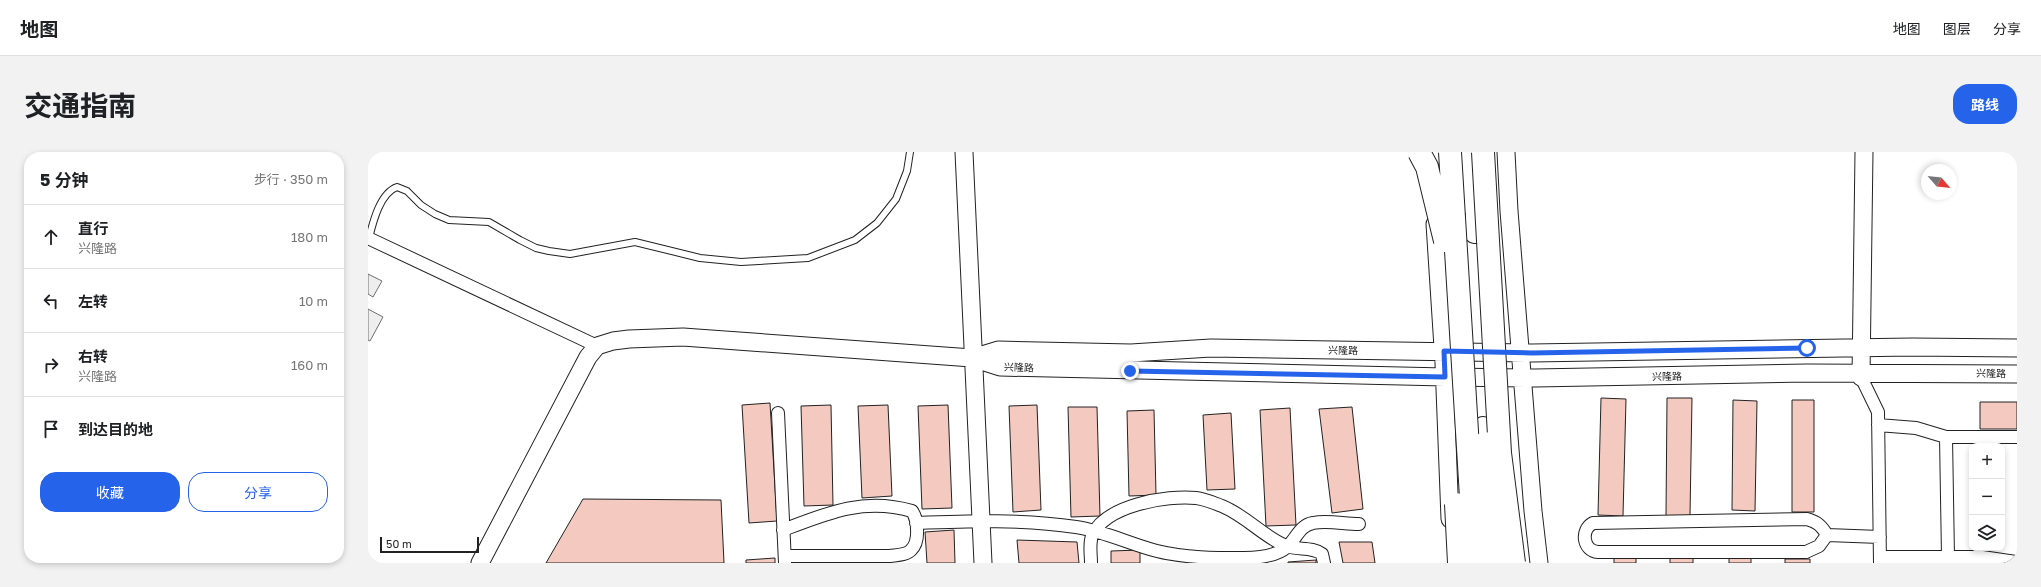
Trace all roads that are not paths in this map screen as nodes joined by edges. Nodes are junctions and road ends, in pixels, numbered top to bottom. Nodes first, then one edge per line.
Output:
1 (910, 152) edge
2 (964, 152) edge
3 (1419, 152) edge
4 (1430, 152) edge
5 (1450, 152) edge
6 (1470, 152) edge
7 (1483, 152) edge
8 (1506, 152) edge
9 (1864, 152) edge
10 (1442, 227) junction
11 (1475, 232) junction
12 (368, 238) edge
13 (1459, 305) junction
14 (597, 346) junction
15 (1862, 348) junction
16 (2017, 348) edge
17 (1444, 351) junction
18 (1520, 352) junction
19 (972, 358) junction
20 (2017, 374) edge
21 (1862, 375) junction
22 (1445, 377) junction
23 (1522, 378) junction
24 (778, 413) dead end
25 (1878, 425) junction
26 (1475, 429) junction
27 (1946, 436) junction
28 (2017, 437) edge
29 (981, 521) junction
30 (916, 523) junction
31 (1359, 524) dead end
32 (783, 530) junction
33 (1095, 531) junction
34 (1827, 535) junction
35 (1880, 537) junction
36 (1288, 547) junction
37 (1948, 557) junction
38 (785, 560) edge
39 (1880, 560) edge
40 (1981, 560) edge
41 (2017, 562) edge
42 (480, 563) edge
43 (983, 563) edge
44 (1091, 563) edge
45 (1324, 563) edge
46 (1451, 563) edge
47 (1459, 563) edge
48 (1465, 563) edge
49 (1475, 563) edge
50 (1494, 563) edge
51 (1512, 563) edge
52 (1539, 563) edge

1 - 12 lane
2 - 19 main road
3 - 10 highway, bridge
4 - 17 main road
5 - 13 highway, bridge
6 - 11 highway
7 - 11 highway, bridge
7 - 51 highway, bridge
8 - 18 main road
9 - 15 main road
10 - 13 highway, bridge
10 - 47 highway, bridge
11 - 26 highway
12 - 14 street
13 - 26 highway, bridge
14 - 19 main road
14 - 42 main road
15 - 16 main road, 兴隆路
15 - 18 main road, 兴隆路
15 - 21 main road
17 - 18 main road, 兴隆路
17 - 19 main road, 兴隆路
17 - 22 main road
18 - 23 main road
19 - 22 main road, 兴隆路
19 - 29 main road
20 - 21 main road, 兴隆路
21 - 23 main road, 兴隆路
21 - 25 street
22 - 23 main road, 兴隆路
22 - 46 main road
23 - 52 main road
24 - 32 street
25 - 27 street
25 - 35 street
26 - 48 highway, bridge
26 - 49 highway, bridge
26 - 50 highway, bridge
26 - 51 highway, bridge
27 - 28 street
27 - 37 street
29 - 30 street
29 - 33 street
29 - 43 main road
30 - 32 street
30 - 38 street
31 - 36 street
32 - 38 street
33 - 36 street
33 - 36 street
33 - 44 street
34 - 34 street
34 - 35 street
35 - 39 street
36 - 45 street
37 - 39 street
37 - 40 street
40 - 41 street

